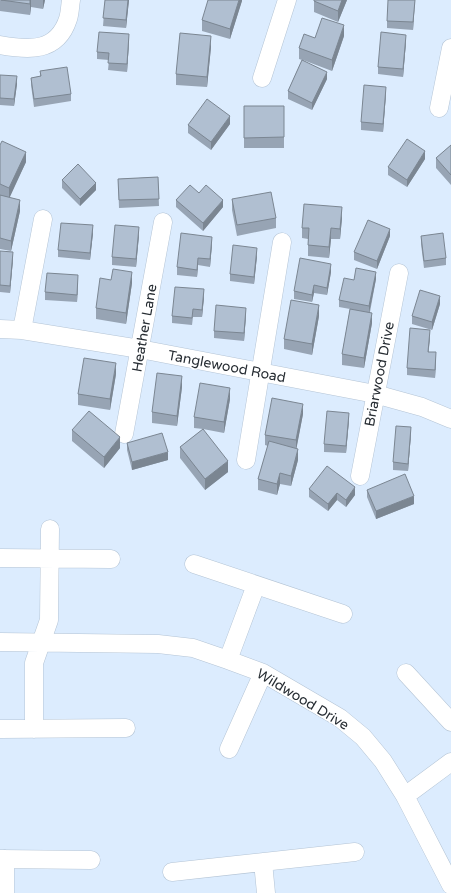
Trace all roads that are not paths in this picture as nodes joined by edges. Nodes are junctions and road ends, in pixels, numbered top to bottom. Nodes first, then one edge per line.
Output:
1 (71, 0) edge
2 (287, 0) edge
3 (0, 45) edge
4 (451, 48) edge
5 (262, 78) dead end
6 (439, 108) dead end
7 (43, 219) dead end
8 (163, 222) dead end
9 (282, 242) dead end
10 (399, 273) dead end
11 (0, 329) edge
12 (22, 330) junction
13 (140, 349) junction
14 (261, 372) junction
15 (375, 394) junction
16 (451, 419) edge
17 (124, 434) dead end
18 (246, 460) dead end
19 (360, 476) dead end
20 (50, 529) dead end
21 (0, 558) edge
22 (50, 558) junction
23 (111, 559) dead end
24 (194, 564) dead end
25 (256, 585) junction
26 (343, 614) dead end
27 (0, 642) edge
28 (42, 642) junction
29 (228, 660) junction
30 (263, 673) junction
31 (406, 673) dead end
32 (451, 722) edge
33 (126, 728) dead end
34 (0, 729) edge
35 (34, 729) junction
36 (229, 749) dead end
37 (451, 762) edge
38 (405, 796) junction
39 (355, 852) dead end
40 (3, 859) edge
41 (91, 860) dead end
42 (263, 862) junction
43 (172, 872) dead end
44 (451, 885) edge
45 (5, 893) edge
46 (266, 893) edge

1 - 3 street
2 - 5 street
4 - 6 street
7 - 12 street
8 - 13 street, Heather Lane
9 - 14 street
10 - 15 street, Briarwood Drive
11 - 12 street, Tanglewood Road
12 - 13 street, Tanglewood Road
13 - 14 street, Tanglewood Road
13 - 17 street, Heather Lane
14 - 15 street, Tanglewood Road
14 - 18 street
15 - 16 street, Tanglewood Road
15 - 19 street, Briarwood Drive
20 - 22 street
21 - 22 street
22 - 23 street
22 - 28 street
24 - 25 street
25 - 26 street
25 - 29 street
27 - 28 street, Wildwood Drive
28 - 29 street, Wildwood Drive
28 - 35 street
29 - 30 street, Wildwood Drive
30 - 36 street
30 - 38 street, Wildwood Drive
31 - 32 street
33 - 35 street
34 - 35 street
37 - 38 street
38 - 44 street, Wildwood Drive
39 - 42 street
40 - 41 street
40 - 45 street
42 - 43 street
42 - 46 street

